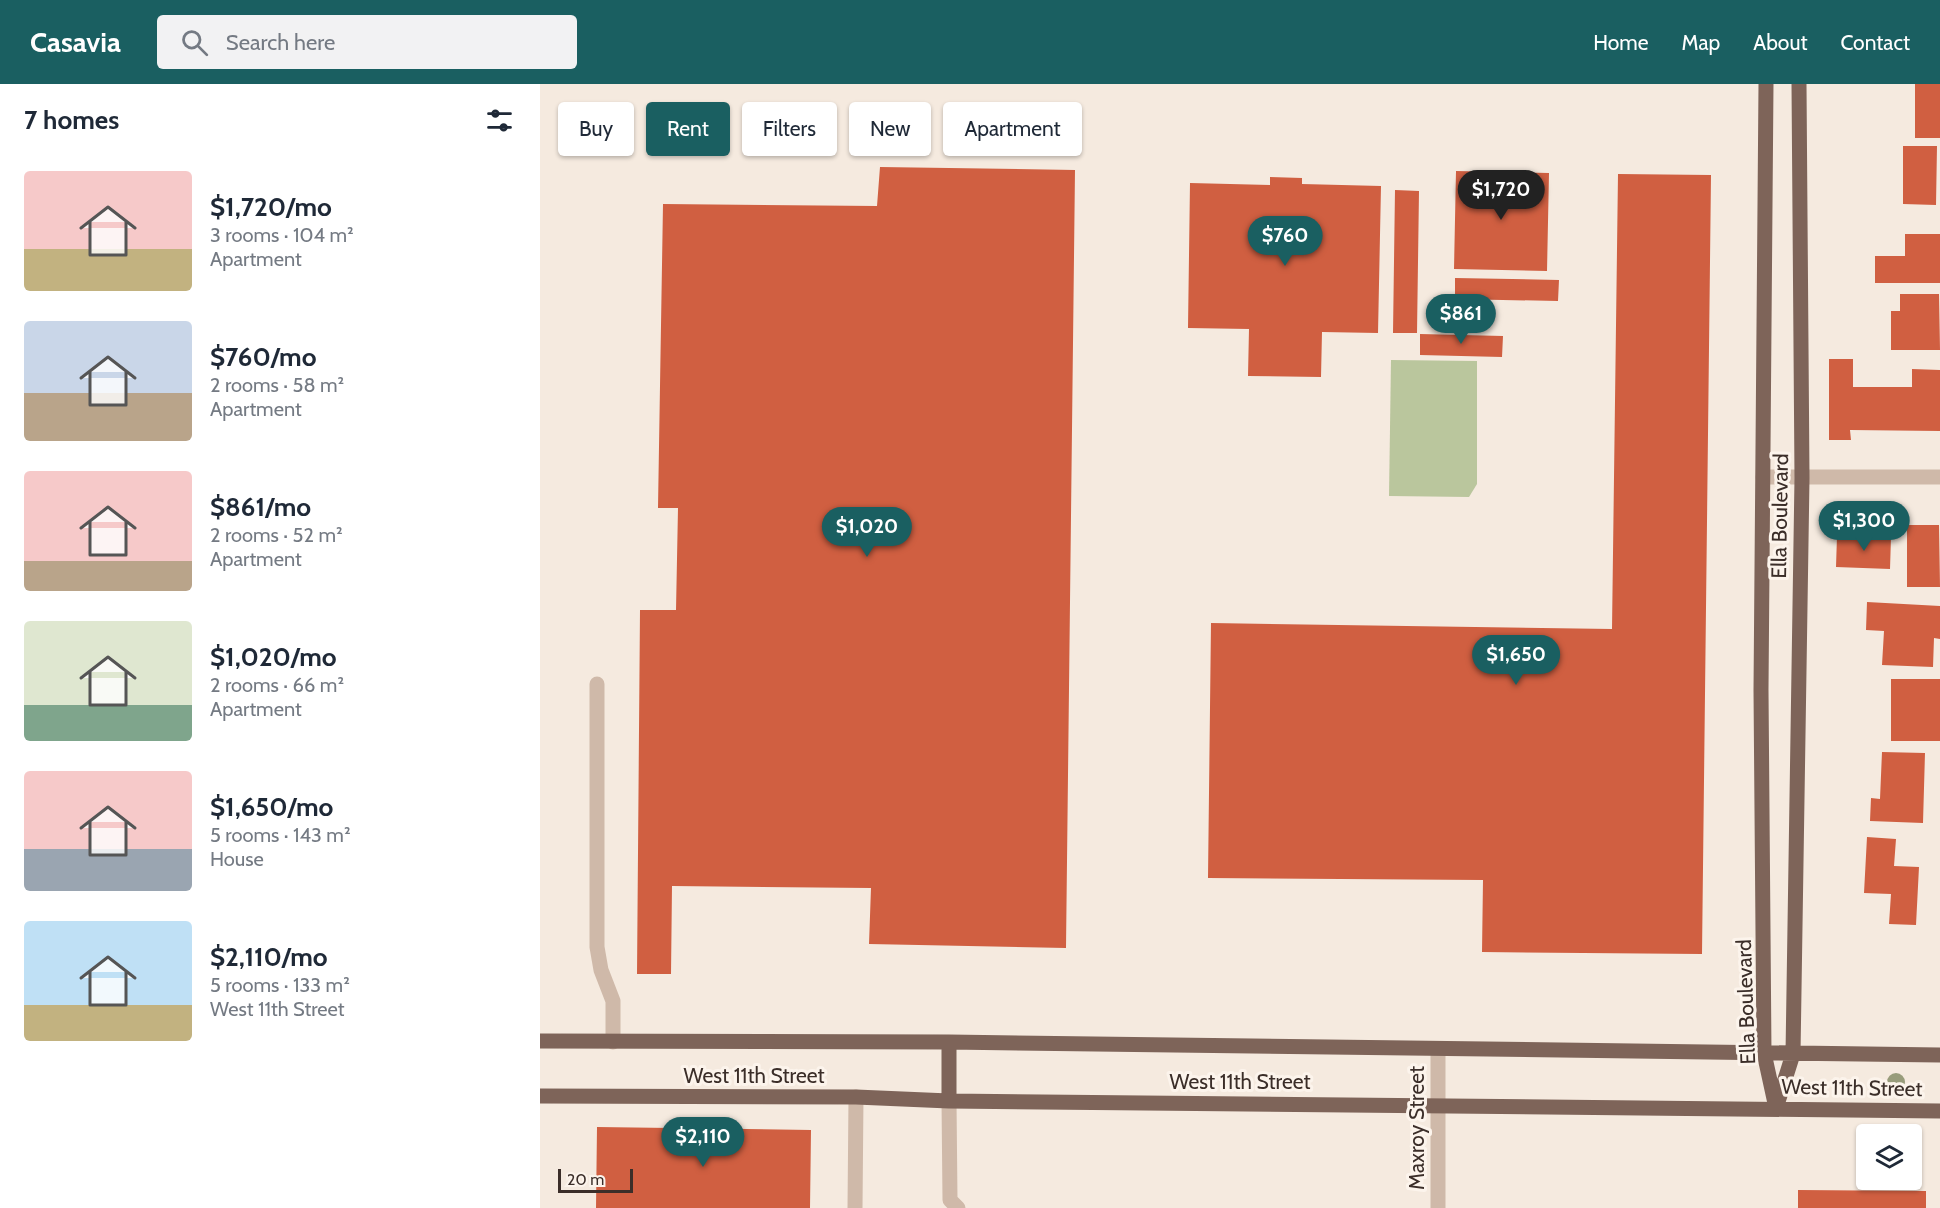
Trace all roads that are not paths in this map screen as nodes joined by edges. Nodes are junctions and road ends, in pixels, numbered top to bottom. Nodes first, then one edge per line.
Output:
1 (1766, 84) edge
2 (1799, 84) edge
3 (1763, 477) junction
4 (1940, 477) edge
5 (1802, 478) junction
6 (597, 684) dead end
7 (540, 1041) edge
8 (613, 1042) junction
9 (949, 1042) junction
10 (1438, 1049) junction
11 (1764, 1053) junction
12 (1793, 1054) junction
13 (1940, 1055) edge
14 (540, 1096) edge
15 (856, 1097) junction
16 (949, 1101) junction
17 (1438, 1105) junction
18 (1776, 1108) junction
19 (1940, 1111) edge
20 (855, 1208) edge
21 (958, 1208) edge
22 (1438, 1208) edge

1 - 3 main road, Ella Boulevard
2 - 5 main road, Ella Boulevard
3 - 5 street
3 - 11 main road, Ella Boulevard
4 - 5 street
5 - 12 main road, Ella Boulevard
6 - 8 street
7 - 8 main road, West 11th Street
8 - 9 main road, West 11th Street
9 - 10 main road, West 11th Street
9 - 16 main road
10 - 11 main road, West 11th Street
10 - 17 street, Maxroy Street
11 - 12 main road, West 11th Street
11 - 18 main road, Ella Boulevard
12 - 13 main road, West 11th Street
12 - 18 main road, Ella Boulevard
14 - 15 main road, West 11th Street
15 - 16 main road, West 11th Street
15 - 20 street
16 - 17 main road, West 11th Street
16 - 21 street
17 - 18 main road, West 11th Street
17 - 22 street, Maxroy Street
18 - 19 main road, West 11th Street

